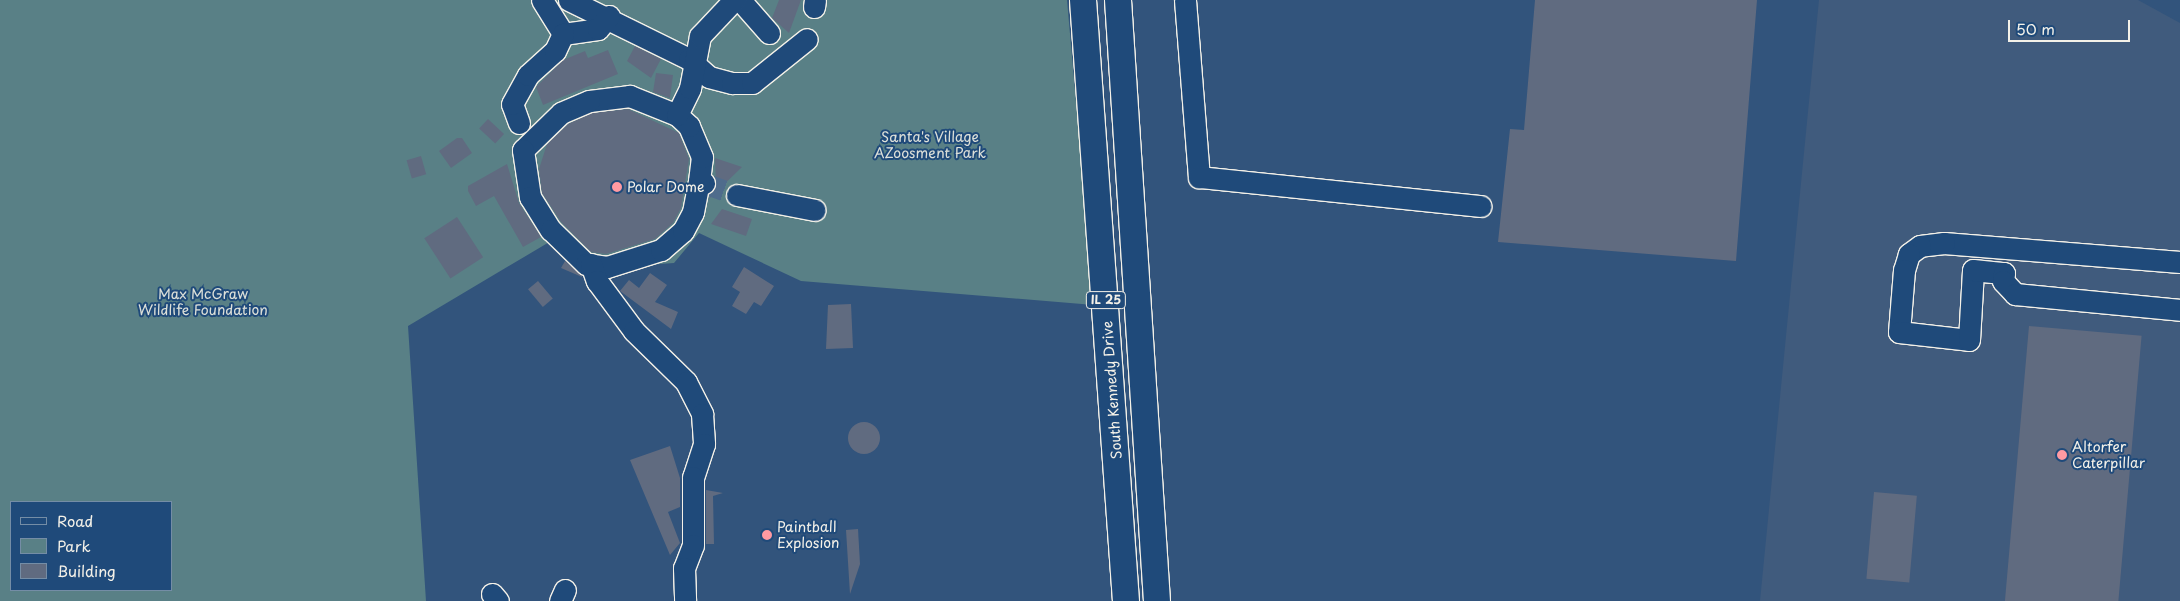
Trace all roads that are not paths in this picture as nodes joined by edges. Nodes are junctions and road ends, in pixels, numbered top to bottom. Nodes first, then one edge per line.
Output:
1 (542, 0) edge
2 (569, 0) edge
3 (734, 0) edge
4 (740, 0) edge
5 (1083, 0) edge
6 (1118, 0) edge
7 (1185, 0) edge
8 (609, 16) junction
9 (769, 33) dead end
10 (564, 34) junction
11 (807, 39) dead end
12 (695, 64) junction
13 (677, 115) junction
14 (519, 123) dead end
15 (736, 195) tunnel mouth
16 (1480, 206) dead end
17 (815, 210) dead end
18 (2006, 248) junction
19 (2180, 262) edge
20 (591, 264) junction
21 (2004, 273) junction
22 (2180, 310) edge
23 (1153, 545) junction
24 (1124, 569) junction
25 (685, 601) edge
26 (1126, 601) edge
27 (1157, 601) edge

1 - 10 lane
2 - 8 lane
3 - 12 lane
4 - 9 lane
5 - 24 main road, South Kennedy Drive / IL 25
6 - 23 main road, IL 25
7 - 16 lane
8 - 10 lane
8 - 12 lane
10 - 14 lane
11 - 12 lane
12 - 13 lane
13 - 20 lane
13 - 20 lane
15 - 17 lane
18 - 19 lane
18 - 21 lane
18 - 21 lane
20 - 25 lane
21 - 22 lane
23 - 24 lane
23 - 27 main road, IL 25
24 - 26 main road, South Kennedy Drive / IL 25

